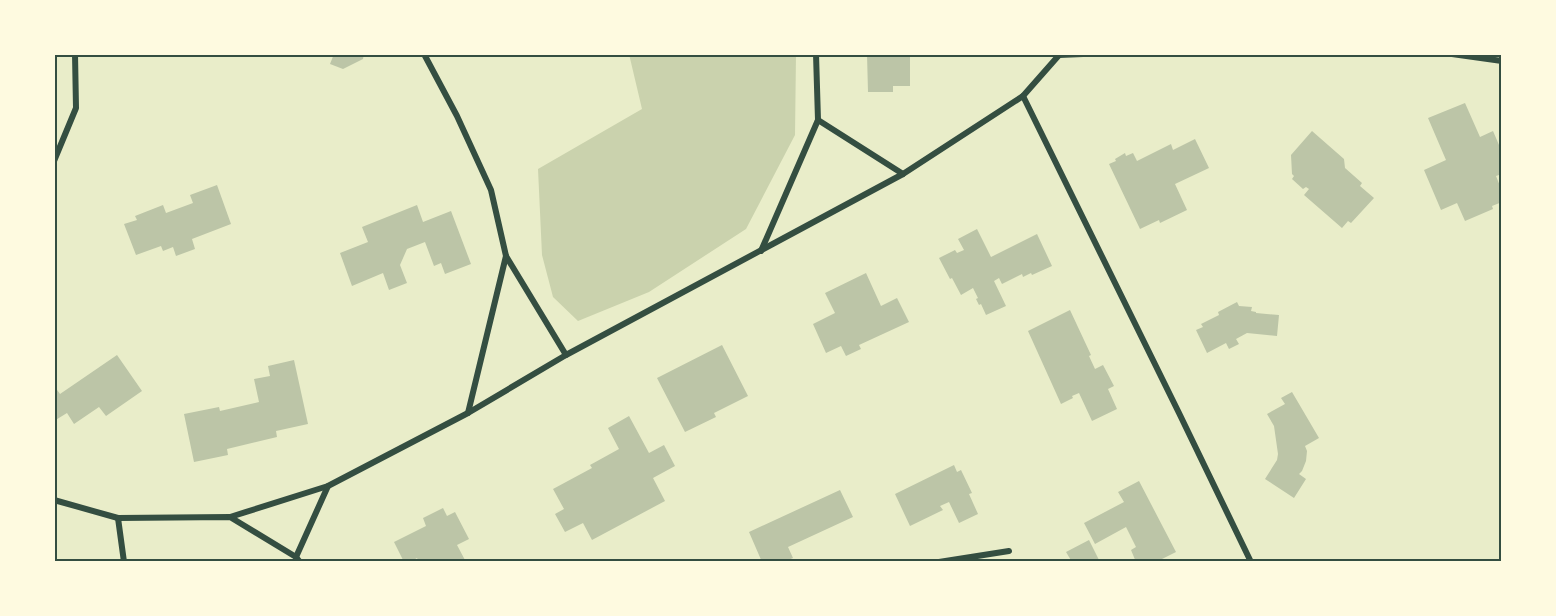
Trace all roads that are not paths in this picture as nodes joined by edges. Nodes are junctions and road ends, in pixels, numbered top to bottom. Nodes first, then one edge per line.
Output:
1 (75, 54) edge
2 (424, 54) edge
3 (816, 54) edge
4 (1083, 54) edge
5 (1452, 54) edge
6 (1059, 55) edge
7 (1502, 61) edge
8 (1023, 96) junction
9 (818, 120) junction
10 (54, 161) edge
11 (903, 174) junction
12 (760, 251) junction
13 (506, 256) junction
14 (566, 355) junction
15 (468, 413) junction
16 (328, 486) junction
17 (54, 500) edge
18 (230, 517) junction
19 (118, 518) junction
20 (1009, 551) dead end
21 (298, 560) edge
22 (124, 562) edge
23 (939, 562) edge
24 (1251, 562) edge

1 - 10 street
2 - 13 street
3 - 9 street
4 - 6 street
5 - 7 street
6 - 8 street
8 - 11 street
8 - 24 street
9 - 11 street
9 - 12 street
11 - 12 street
12 - 14 street
13 - 14 street
13 - 15 street
14 - 15 street
15 - 16 street
16 - 18 street
16 - 21 street
17 - 19 street
18 - 19 street
18 - 21 street
19 - 22 street
20 - 23 street

